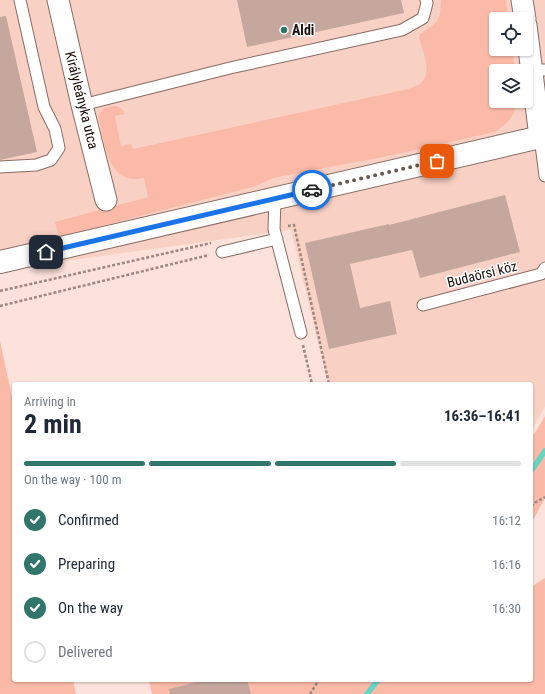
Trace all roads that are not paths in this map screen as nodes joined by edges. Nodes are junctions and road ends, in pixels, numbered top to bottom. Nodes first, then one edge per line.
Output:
1 (20, 0) edge
2 (58, 0) edge
3 (426, 0) edge
4 (522, 0) edge
5 (524, 12) edge
6 (533, 49) edge
7 (539, 70) edge
8 (82, 105) junction
9 (542, 136) edge
10 (0, 167) edge
11 (545, 176) edge
12 (275, 199) junction
13 (106, 200) dead end
14 (275, 234) junction
15 (222, 252) road end
16 (0, 262) edge
17 (545, 268) edge
18 (423, 305) dead end
19 (301, 333) road end

1 - 10 lane
2 - 8 street, Királyleányka utca
3 - 8 lane
4 - 5 street
6 - 7 street
7 - 9 street
8 - 13 street, Királyleányka utca
9 - 11 lane
9 - 12 main road
12 - 14 lane
12 - 16 main road
14 - 15 lane
14 - 19 lane
17 - 18 lane, Budaörsi köz

